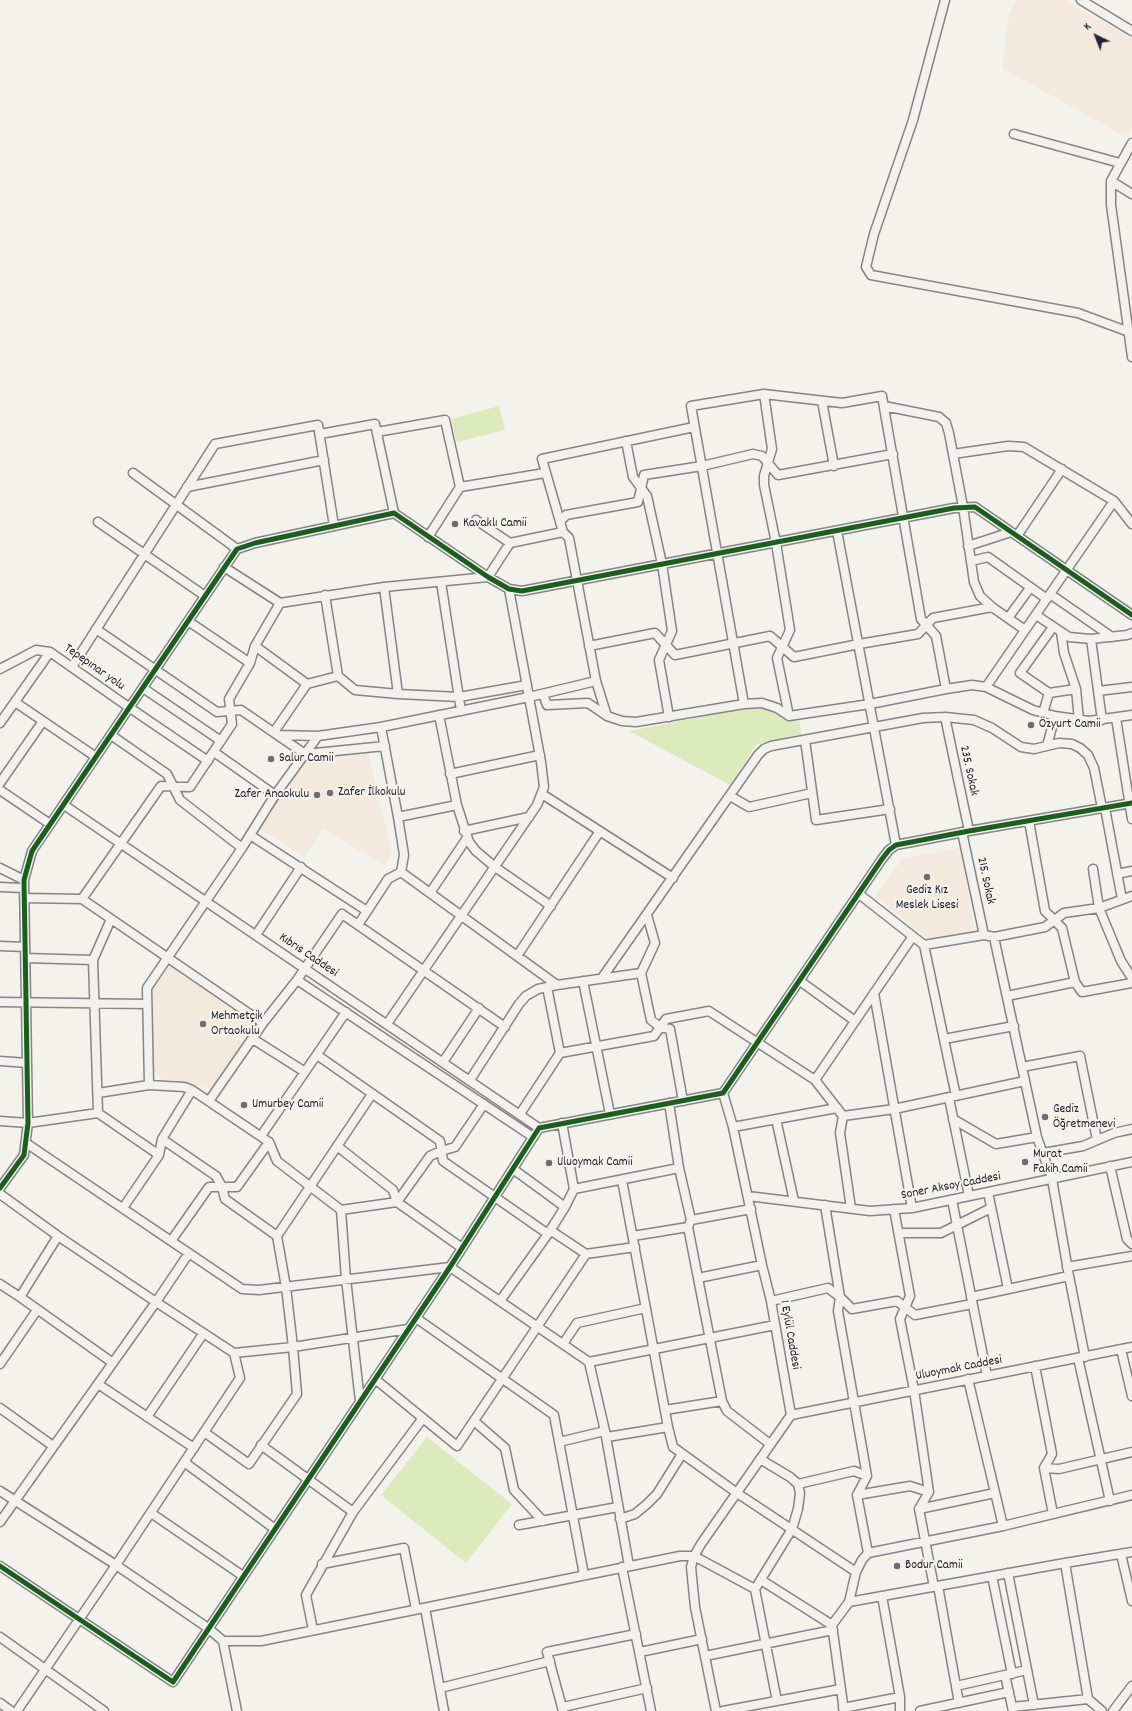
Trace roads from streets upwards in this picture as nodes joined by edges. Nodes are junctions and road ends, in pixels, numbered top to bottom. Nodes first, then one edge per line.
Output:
1 (945, 0) edge
2 (1081, 0) edge
3 (1132, 31) edge
4 (1014, 134) dead end
5 (1132, 143) edge
6 (1120, 163) junction
7 (1111, 181) junction
8 (1132, 194) edge
9 (1130, 332) edge
10 (1132, 357) edge
11 (764, 394) junction
12 (822, 401) junction
13 (884, 406) junction
14 (694, 427) junction
15 (377, 432) junction
16 (320, 434) junction
17 (626, 441) junction
18 (893, 454) junction
19 (953, 454) junction
20 (324, 460) junction
21 (768, 464) junction
22 (702, 466) junction
23 (834, 466) junction
24 (1062, 469) junction
25 (133, 473) dead end
26 (545, 473) junction
27 (187, 487) junction
28 (460, 487) junction
29 (641, 487) junction
30 (1114, 500) junction
31 (177, 504) junction
32 (963, 507) junction
33 (394, 513) junction
34 (904, 519) junction
35 (476, 520) dead end
36 (98, 522) dead end
37 (560, 522) junction
38 (1132, 524) edge
39 (334, 526) junction
40 (837, 531) junction
41 (563, 532) junction
42 (1014, 534) junction
43 (428, 537) junction
44 (510, 543) junction
45 (776, 543) junction
46 (968, 546) junction
47 (237, 549) junction
48 (145, 554) junction
49 (718, 554) junction
50 (971, 561) junction
51 (662, 564) junction
52 (224, 568) junction
53 (1067, 570) junction
54 (488, 577) junction
55 (577, 580) junction
56 (441, 582) junction
57 (384, 587) junction
58 (1030, 588) junction
59 (509, 589) junction
60 (326, 595) junction
61 (205, 596) junction
62 (1048, 597) junction
63 (280, 603) junction
64 (992, 607) junction
65 (1036, 615) junction
66 (1132, 615) edge
67 (1008, 618) junction
68 (188, 621) junction
69 (927, 625) junction
70 (1053, 627) junction
71 (96, 629) junction
72 (1025, 630) junction
73 (1061, 632) junction
74 (1132, 633) edge
75 (1112, 637) junction
76 (1091, 639) junction
77 (734, 643) junction
78 (858, 644) junction
79 (666, 645) junction
80 (255, 646) junction
81 (589, 646) junction
82 (782, 647) junction
83 (50, 652) junction
84 (250, 663) junction
85 (72, 667) junction
86 (0, 669) edge
87 (156, 669) junction
88 (338, 676) junction
89 (596, 681) junction
90 (307, 684) junction
91 (527, 686) junction
92 (986, 687) junction
93 (1132, 687) edge
94 (143, 688) junction
95 (946, 689) junction
96 (1076, 689) junction
97 (1098, 691) junction
98 (1049, 693) junction
99 (398, 694) junction
100 (543, 694) junction
101 (459, 697) junction
102 (529, 697) junction
103 (15, 702) junction
104 (744, 704) junction
105 (870, 704) junction
106 (130, 708) junction
107 (461, 711) junction
108 (231, 712) junction
109 (1043, 713) junction
110 (439, 715) junction
111 (607, 716) junction
112 (669, 716) junction
113 (789, 716) junction
114 (1055, 716) junction
115 (1132, 716) edge
116 (945, 717) junction
117 (1116, 718) junction
118 (1079, 720) junction
119 (1102, 720) junction
120 (43, 721) junction
121 (0, 723) edge
122 (381, 727) junction
123 (874, 728) junction
124 (276, 733) junction
125 (111, 735) junction
126 (318, 736) junction
127 (805, 740) junction
128 (221, 741) junction
129 (385, 746) junction
130 (1047, 746) junction
131 (214, 752) junction
132 (305, 754) junction
133 (540, 755) junction
134 (96, 757) junction
135 (208, 761) junction
136 (450, 774) junction
137 (0, 783) edge
138 (173, 786) junction
139 (0, 790) edge
140 (542, 794) junction
141 (812, 794) junction
142 (275, 795) junction
143 (730, 796) junction
144 (64, 804) junction
145 (1131, 804) edge
146 (457, 805) junction
147 (1104, 808) junction
148 (890, 809) junction
149 (398, 817) junction
150 (529, 817) junction
151 (1132, 819) edge
152 (1029, 821) junction
153 (50, 824) junction
154 (600, 831) junction
155 (965, 831) junction
156 (465, 834) junction
157 (250, 835) junction
158 (121, 844) junction
159 (896, 845) junction
160 (242, 848) junction
161 (301, 867) junction
162 (494, 867) junction
163 (0, 868) edge
164 (1093, 869) dead end
165 (401, 872) junction
166 (1132, 872) edge
167 (1117, 874) junction
168 (673, 878) junction
169 (24, 880) junction
170 (0, 887) edge
171 (24, 888) junction
172 (430, 893) junction
173 (859, 894) junction
174 (1132, 896) edge
175 (24, 898) junction
176 (82, 899) junction
177 (1122, 899) junction
178 (206, 901) junction
179 (551, 906) junction
180 (1099, 908) junction
181 (367, 911) junction
182 (647, 915) junction
183 (461, 916) junction
184 (112, 919) junction
185 (1054, 920) junction
186 (358, 925) junction
187 (256, 935) junction
188 (984, 935) junction
189 (913, 936) junction
190 (994, 937) junction
191 (924, 945) junction
192 (0, 946) edge
193 (25, 947) junction
194 (517, 956) junction
195 (167, 957) junction
196 (26, 958) junction
197 (93, 960) junction
198 (305, 968) junction
199 (424, 970) junction
200 (641, 973) junction
201 (602, 978) junction
202 (1132, 978) edge
203 (297, 980) junction
204 (583, 981) junction
205 (800, 981) junction
206 (1075, 982) junction
207 (1132, 983) edge
208 (557, 985) junction
209 (547, 987) junction
210 (874, 993) junction
211 (1007, 996) junction
212 (0, 1002) edge
213 (26, 1002) junction
214 (94, 1003) junction
215 (147, 1004) junction
216 (479, 1008) junction
217 (346, 1012) junction
218 (855, 1021) junction
219 (263, 1023) junction
220 (387, 1024) junction
221 (505, 1026) junction
222 (1014, 1026) junction
223 (660, 1027) junction
224 (944, 1039) junction
225 (253, 1040) junction
226 (758, 1043) junction
227 (596, 1046) junction
228 (560, 1053) junction
229 (317, 1055) junction
230 (0, 1062) edge
231 (443, 1062) junction
232 (27, 1063) junction
233 (1022, 1067) junction
234 (305, 1072) junction
235 (470, 1080) junction
236 (815, 1080) junction
237 (1024, 1082) junction
238 (149, 1085) junction
239 (192, 1090) junction
240 (98, 1093) junction
241 (723, 1093) junction
242 (372, 1094) junction
243 (952, 1097) junction
244 (209, 1101) junction
245 (683, 1101) junction
246 (669, 1103) junction
247 (484, 1104) junction
248 (837, 1108) junction
249 (894, 1109) junction
250 (98, 1113) junction
251 (520, 1114) junction
252 (610, 1114) junction
253 (843, 1116) junction
254 (776, 1119) junction
255 (953, 1119) junction
256 (0, 1121) edge
257 (28, 1122) junction
258 (562, 1123) junction
259 (733, 1127) junction
260 (539, 1128) junction
261 (1132, 1129) edge
262 (261, 1136) junction
263 (533, 1137) junction
264 (1036, 1137) junction
265 (162, 1139) junction
266 (1097, 1140) junction
267 (26, 1142) junction
268 (269, 1142) junction
269 (337, 1146) junction
270 (442, 1150) junction
271 (1042, 1153) junction
272 (159, 1155) junction
273 (1132, 1162) edge
274 (1110, 1166) junction
275 (679, 1168) junction
276 (513, 1169) junction
277 (1052, 1179) junction
278 (622, 1180) junction
279 (222, 1187) junction
280 (310, 1187) junction
281 (0, 1188) edge
282 (574, 1189) junction
283 (988, 1192) junction
284 (0, 1194) edge
285 (748, 1196) junction
286 (969, 1196) junction
287 (494, 1198) junction
288 (952, 1200) junction
289 (794, 1201) junction
290 (397, 1202) junction
291 (825, 1205) junction
292 (565, 1207) junction
293 (123, 1208) junction
294 (851, 1208) junction
295 (912, 1208) junction
296 (991, 1208) junction
297 (751, 1209) junction
298 (894, 1209) junction
299 (341, 1210) junction
300 (690, 1224) junction
301 (956, 1226) junction
302 (549, 1232) junction
303 (899, 1233) junction
304 (58, 1236) junction
305 (277, 1236) junction
306 (633, 1236) junction
307 (171, 1241) junction
308 (1132, 1244) edge
309 (462, 1248) junction
310 (635, 1248) junction
311 (189, 1253) junction
312 (586, 1254) junction
313 (1132, 1256) edge
314 (762, 1265) junction
315 (450, 1267) junction
316 (1067, 1267) junction
317 (1068, 1276) junction
318 (698, 1278) junction
319 (346, 1280) junction
320 (0, 1284) edge
321 (286, 1287) junction
322 (1008, 1289) junction
323 (20, 1297) junction
324 (840, 1297) junction
325 (500, 1301) junction
326 (772, 1301) junction
327 (971, 1301) junction
328 (156, 1302) junction
329 (906, 1307) junction
330 (646, 1308) junction
331 (37, 1310) junction
332 (416, 1318) junction
333 (775, 1324) junction
334 (538, 1327) junction
335 (408, 1330) junction
336 (203, 1334) junction
337 (353, 1338) junction
338 (709, 1338) junction
339 (563, 1344) junction
340 (294, 1347) junction
341 (1132, 1347) edge
342 (654, 1349) junction
343 (1121, 1349) junction
344 (234, 1353) junction
345 (1082, 1357) junction
346 (590, 1362) junction
347 (113, 1363) junction
348 (0, 1364) edge
349 (1035, 1366) junction
350 (987, 1376) junction
351 (375, 1379) junction
352 (503, 1379) junction
353 (968, 1379) junction
354 (98, 1384) junction
355 (914, 1390) junction
356 (1132, 1396) edge
357 (360, 1401) junction
358 (722, 1401) junction
359 (854, 1402) junction
360 (0, 1408) edge
361 (666, 1410) junction
362 (790, 1415) junction
363 (147, 1417) junction
364 (423, 1418) junction
365 (474, 1421) junction
366 (668, 1427) junction
367 (204, 1432) junction
368 (606, 1434) junction
369 (559, 1442) junction
370 (770, 1444) junction
371 (262, 1445) junction
372 (53, 1446) junction
373 (194, 1448) junction
374 (1132, 1452) edge
375 (682, 1454) junction
376 (760, 1459) junction
377 (1100, 1459) junction
378 (184, 1462) junction
379 (1044, 1468) junction
380 (867, 1476) junction
381 (308, 1479) junction
382 (798, 1484) junction
383 (0, 1491) edge
384 (929, 1492) junction
385 (737, 1493) junction
386 (995, 1493) junction
387 (857, 1495) junction
388 (1132, 1496) edge
389 (14, 1500) junction
390 (1110, 1501) junction
391 (618, 1507) junction
392 (919, 1509) junction
393 (352, 1512) junction
394 (151, 1513) junction
395 (1054, 1514) junction
396 (573, 1516) junction
397 (620, 1519) junction
398 (543, 1521) junction
399 (0, 1522) edge
400 (519, 1525) dead end
401 (1003, 1526) junction
402 (275, 1529) junction
403 (792, 1529) junction
404 (926, 1543) junction
405 (1132, 1552) edge
406 (868, 1554) junction
407 (1121, 1554) junction
408 (694, 1556) junction
409 (1065, 1563) junction
410 (322, 1564) junction
411 (116, 1565) junction
412 (0, 1566) edge
413 (625, 1567) junction
414 (856, 1572) junction
415 (1008, 1573) junction
416 (584, 1575) junction
417 (243, 1576) junction
418 (992, 1576) junction
419 (760, 1580) junction
420 (936, 1586) junction
421 (755, 1589) junction
422 (882, 1596) junction
423 (1132, 1601) edge
424 (849, 1602) junction
425 (425, 1608) junction
426 (416, 1609) junction
427 (80, 1619) junction
428 (208, 1628) junction
429 (833, 1628) junction
430 (313, 1630) junction
431 (636, 1634) junction
432 (0, 1637) edge
433 (702, 1639) junction
434 (223, 1641) junction
435 (767, 1643) junction
436 (640, 1652) junction
437 (705, 1656) junction
438 (550, 1661) junction
439 (45, 1669) junction
440 (1027, 1670) junction
441 (1009, 1674) junction
442 (956, 1686) junction
443 (1132, 1686) edge
444 (440, 1688) junction
445 (647, 1688) junction
446 (841, 1689) junction
447 (1009, 1692) junction
448 (900, 1697) junction
449 (1129, 1697) edge
450 (1088, 1699) junction
451 (777, 1701) junction
452 (0, 1703) edge
453 (1034, 1705) junction
454 (955, 1706) edge
455 (762, 1707) edge
456 (563, 1709) edge
457 (1013, 1709) edge
458 (843, 1710) edge
459 (11, 1711) edge
460 (17, 1711) edge
461 (104, 1711) edge
462 (237, 1711) edge
463 (444, 1711) edge
464 (652, 1711) edge
465 (716, 1711) edge
466 (723, 1711) edge
467 (900, 1711) edge
468 (920, 1711) edge
469 (1102, 1711) edge
470 (1113, 1711) edge

1 - 9 street
2 - 3 street
4 - 6 street
5 - 6 street
6 - 7 street
7 - 8 street
7 - 9 street
9 - 10 street
11 - 12 street
11 - 14 street
11 - 21 street
12 - 13 street
12 - 23 street
13 - 18 street
13 - 19 street
14 - 17 street
14 - 22 street
15 - 16 street
15 - 28 street
15 - 33 street
16 - 20 street
16 - 27 street
17 - 26 street
17 - 29 street
18 - 23 street
18 - 34 street
19 - 24 street
19 - 32 street
20 - 27 street
20 - 39 street
21 - 22 street
21 - 23 street
21 - 45 street
22 - 29 street
22 - 49 street
24 - 30 street
24 - 42 street
25 - 31 street
26 - 28 street
26 - 37 street
27 - 31 street
28 - 43 street
29 - 37 street
29 - 51 street
30 - 38 street
30 - 53 street
31 - 47 street
31 - 48 street
32 - 34 street
32 - 42 street
32 - 46 street
33 - 39 street
33 - 43 street
34 - 40 street
34 - 69 street
35 - 44 street
36 - 48 street
37 - 41 street
39 - 47 street
40 - 45 street
40 - 78 street
41 - 44 street
41 - 55 street
42 - 46 street
42 - 53 street
43 - 54 street
44 - 54 street
45 - 49 street
45 - 82 street
46 - 50 street
47 - 52 street
48 - 61 street
48 - 71 street
49 - 51 street
49 - 77 street
50 - 58 street
50 - 64 street
51 - 55 street
51 - 79 street
52 - 61 street
52 - 63 street
53 - 62 street
53 - 66 street
54 - 56 street
54 - 59 street
55 - 59 street
55 - 81 street
56 - 57 street
56 - 101 street
57 - 60 street
57 - 99 street
58 - 62 street
58 - 67 street
59 - 91 street
60 - 63 street
60 - 88 street
61 - 68 street
62 - 65 street
62 - 75 street
63 - 80 street
64 - 67 street
64 - 69 street
65 - 70 street
65 - 72 street
67 - 72 street
68 - 84 street
68 - 87 street
69 - 78 street
69 - 95 street
70 - 73 street
70 - 98 street
71 - 85 street
71 - 87 street
72 - 92 street
73 - 76 street
73 - 96 street
74 - 75 street
75 - 76 street
76 - 97 street
77 - 79 street
77 - 82 street
77 - 104 street
78 - 82 street
78 - 105 street
79 - 81 street
79 - 112 street
80 - 84 street
80 - 90 street
81 - 89 street
82 - 113 street
83 - 85 street, Tepepınar yolu
83 - 86 street, Tepepınar yolu
83 - 103 street
84 - 108 street
85 - 106 street, Tepepınar yolu
87 - 94 street
87 - 108 street
88 - 90 street
88 - 99 street
89 - 100 street
89 - 111 street
90 - 124 street
91 - 101 street
91 - 102 street
92 - 95 street
92 - 109 street
93 - 97 street
94 - 106 street
94 - 128 street
95 - 105 street
96 - 98 street
96 - 118 street
97 - 119 street
98 - 109 street
99 - 101 street
100 - 102 street
100 - 111 street
101 - 107 street
102 - 107 street
102 - 133 street
103 - 120 street
103 - 121 street
104 - 112 street
104 - 113 street
105 - 113 street
105 - 123 street
106 - 125 street
106 - 135 street, Tepepınar yolu
107 - 110 street
108 - 124 street
108 - 128 street
109 - 114 street
110 - 122 street
110 - 136 street
111 - 112 street
114 - 118 street
114 - 130 street
115 - 117 street
116 - 123 street
116 - 130 street
116 - 155 street, 235. Sokak
117 - 119 street
117 - 145 street
118 - 119 street
120 - 134 street
120 - 137 street
122 - 126 street
122 - 129 street
123 - 127 street
123 - 148 street
124 - 126 street
124 - 132 street
125 - 134 street
125 - 138 street
126 - 132 street
127 - 141 street
127 - 143 street
128 - 131 street
129 - 132 street
129 - 149 street
130 - 147 street
131 - 135 street
131 - 142 street
132 - 142 street
133 - 136 street
133 - 140 street
134 - 144 street
135 - 138 street
136 - 146 street
138 - 158 street
138 - 160 street
139 - 153 street
140 - 150 street
140 - 154 street
141 - 143 street
141 - 148 street
142 - 157 street
143 - 168 street
144 - 153 street
144 - 158 street, Kıbrıs Caddesi
145 - 147 street
145 - 151 street
146 - 149 street
146 - 156 street
147 - 152 street
147 - 167 street
148 - 159 street
149 - 165 street
150 - 156 street
150 - 162 street
152 - 155 street
152 - 185 street
153 - 169 street
154 - 168 street
154 - 179 street
155 - 159 street
155 - 188 street, 215. Sokak
156 - 162 street
156 - 172 street
157 - 160 street
157 - 161 street
158 - 176 street
158 - 178 street, Kıbrıs Caddesi
159 - 173 street
160 - 178 street
161 - 181 street
161 - 187 street
162 - 179 street
162 - 183 street
163 - 169 street
164 - 180 street
165 - 172 street
165 - 181 street
166 - 167 street
167 - 177 street
168 - 182 street
169 - 171 street
170 - 171 street
171 - 175 street
172 - 183 street
173 - 189 street
173 - 205 street
174 - 177 street
175 - 176 street
175 - 193 street
176 - 184 street
177 - 180 street
178 - 187 street, Kıbrıs Caddesi
178 - 195 street
179 - 194 street
180 - 185 street
180 - 202 street
181 - 186 street
182 - 200 street
182 - 201 street
183 - 194 street
183 - 199 street
184 - 195 street
184 - 197 street
185 - 190 street
185 - 206 street
186 - 198 street
186 - 199 street
187 - 198 street, Kıbrıs Caddesi
188 - 190 street
188 - 191 street
189 - 191 street
189 - 210 street
190 - 211 street
191 - 224 street
192 - 193 street
193 - 196 street
194 - 208 street
195 - 215 street
195 - 219 street
196 - 197 street
196 - 213 street
197 - 214 street
198 - 203 street
198 - 220 street, Kıbrıs Caddesi
199 - 216 street
199 - 220 street
200 - 201 street
200 - 223 street
201 - 204 street
203 - 217 street
203 - 219 street
204 - 208 street
204 - 227 street
205 - 218 street
205 - 226 street
206 - 207 street
206 - 211 street
208 - 209 street
209 - 221 street
209 - 228 street
210 - 218 street
210 - 249 street
211 - 222 street
212 - 213 street
213 - 214 street
213 - 232 street
214 - 215 street
214 - 240 street
215 - 238 street
216 - 221 street
216 - 231 street
217 - 229 street
217 - 247 street
218 - 236 street
219 - 225 street
220 - 231 street, Kıbrıs Caddesi
221 - 235 street
222 - 224 street
222 - 233 street
223 - 226 street
223 - 227 street
223 - 245 street
224 - 243 street
225 - 234 street
225 - 244 street
226 - 236 street
226 - 241 street
227 - 228 street
227 - 252 street
228 - 251 street
229 - 234 street
229 - 242 street
230 - 232 street
231 - 235 street, Kıbrıs Caddesi
232 - 257 street
233 - 237 street
233 - 266 street
234 - 262 street
235 - 251 street, Kıbrıs Caddesi
236 - 248 street
237 - 243 street
237 - 264 street
238 - 239 street
238 - 240 street
239 - 244 street
239 - 265 street
240 - 250 street
241 - 245 street
241 - 259 street, 1 Eylül Caddesi
242 - 269 street
242 - 270 street
243 - 249 street
243 - 255 street
244 - 262 street
245 - 246 street
246 - 252 street
246 - 275 street
247 - 263 street
247 - 270 street
248 - 253 street
248 - 254 street
249 - 253 street
249 - 295 street
250 - 257 street
250 - 272 street
251 - 260 street, Kıbrıs Caddesi
252 - 258 street
253 - 294 street
254 - 259 street
254 - 289 street
255 - 264 street
255 - 286 street
256 - 257 street
257 - 267 street
258 - 260 street
258 - 282 street
259 - 285 street, 1 Eylül Caddesi
260 - 263 street
261 - 266 street
262 - 268 street
263 - 276 street
264 - 271 street
265 - 272 street
265 - 279 street
266 - 271 street
267 - 281 street
267 - 293 street
268 - 279 street
268 - 280 street
269 - 280 street
269 - 290 street
270 - 287 street
270 - 290 street
271 - 277 street
272 - 293 street
273 - 274 street, Soner Aksoy Caddesi
274 - 277 street, Soner Aksoy Caddesi
274 - 308 street
275 - 278 street
275 - 300 street
276 - 287 street
276 - 292 street
277 - 283 street, Soner Aksoy Caddesi
277 - 316 street
278 - 282 street
278 - 306 street
279 - 305 street
279 - 307 street
280 - 299 street
280 - 305 street
282 - 292 street
283 - 286 street, Soner Aksoy Caddesi
283 - 296 street
284 - 304 street
285 - 289 street, Soner Aksoy Caddesi
285 - 297 street, 1 Eylül Caddesi
286 - 288 street, Soner Aksoy Caddesi
287 - 302 street
287 - 309 street
288 - 295 street, Soner Aksoy Caddesi
288 - 301 street
289 - 291 street, Soner Aksoy Caddesi
290 - 299 street
290 - 309 street
291 - 294 street, Soner Aksoy Caddesi
291 - 324 street
292 - 302 street
293 - 307 street
294 - 298 street, Soner Aksoy Caddesi
295 - 298 street, Soner Aksoy Caddesi
296 - 301 street
296 - 322 street
297 - 300 street
297 - 314 street, 1 Eylül Caddesi
298 - 303 street
299 - 319 street
300 - 306 street
300 - 318 street
301 - 303 street
301 - 327 street
302 - 312 street
302 - 325 street
303 - 329 street
304 - 323 street
304 - 328 street
305 - 321 street
306 - 310 street
307 - 311 street
309 - 315 street
310 - 312 street
310 - 330 street
311 - 321 street
311 - 328 street
312 - 334 street
313 - 316 street
314 - 318 street
314 - 326 street, 1 Eylül Caddesi
315 - 319 street
315 - 325 street
315 - 332 street
316 - 317 street
317 - 322 street
317 - 345 street
318 - 338 street
319 - 321 street
319 - 337 street
320 - 323 street
321 - 340 street
322 - 327 street
323 - 331 street
324 - 326 street
324 - 329 street
324 - 359 street
325 - 334 street
326 - 333 street, 1 Eylül Caddesi
327 - 329 street
327 - 350 street
328 - 336 street
328 - 347 street
329 - 355 street
330 - 339 street
330 - 342 street
331 - 347 street
331 - 348 street
332 - 335 street
332 - 352 street
333 - 338 street
333 - 362 street, 1 Eylül Caddesi
334 - 339 street
334 - 352 street
335 - 337 street
335 - 351 street
336 - 344 street
336 - 363 street
337 - 340 street
337 - 357 street
338 - 342 street
338 - 358 street
339 - 346 street
340 - 344 street
340 - 371 street
341 - 343 street, Uluoymak Caddesi
342 - 346 street
342 - 361 street
343 - 345 street, Uluoymak Caddesi
343 - 356 street
344 - 367 street
345 - 349 street, Uluoymak Caddesi
345 - 377 street
346 - 368 street
347 - 354 street
349 - 350 street, Uluoymak Caddesi
349 - 379 street
350 - 353 street, Uluoymak Caddesi
351 - 357 street
351 - 364 street
352 - 365 street
352 - 369 street
353 - 355 street, Uluoymak Caddesi
353 - 386 street
354 - 363 street
354 - 372 street
355 - 359 street, Uluoymak Caddesi
355 - 384 street
357 - 381 street
358 - 361 street
358 - 370 street
359 - 362 street, Uluoymak Caddesi
359 - 380 street
360 - 372 street
361 - 366 street
362 - 370 street
363 - 373 street
364 - 365 street
364 - 393 street
365 - 398 street
366 - 368 street
366 - 375 street
367 - 371 street
367 - 373 street
368 - 369 street
368 - 391 street
369 - 396 street
370 - 376 street
371 - 381 street
372 - 389 street
373 - 378 street
374 - 377 street
375 - 385 street
375 - 397 street
376 - 382 street
376 - 385 street
377 - 379 street
377 - 390 street
378 - 394 street
378 - 402 street
379 - 395 street
380 - 382 street
380 - 387 street
381 - 393 street
381 - 402 street
382 - 403 street
383 - 389 street
384 - 387 street
384 - 392 street
385 - 403 street
385 - 408 street
386 - 392 street
386 - 401 street
387 - 406 street
388 - 390 street
389 - 399 street
389 - 411 street
390 - 395 street
391 - 396 street
391 - 397 street
392 - 404 street
393 - 410 street
394 - 411 street
394 - 417 street
395 - 401 street
396 - 398 street
396 - 416 street
397 - 413 street
398 - 400 street
401 - 404 street
402 - 417 street
403 - 414 street
403 - 419 street
404 - 406 street
404 - 420 street
405 - 407 street
406 - 414 street
407 - 409 street
407 - 423 street
408 - 413 street
408 - 421 street
408 - 433 street
409 - 415 street
409 - 450 street
410 - 426 street
410 - 430 street
411 - 427 street
411 - 428 street
412 - 427 street
413 - 416 street
413 - 431 street
414 - 424 street
415 - 418 street
415 - 440 street
416 - 425 street
417 - 428 street
418 - 420 street
418 - 441 street
419 - 421 street
419 - 429 street
420 - 422 street
420 - 442 street
421 - 435 street
422 - 424 street
422 - 448 street
424 - 429 street
425 - 426 street
425 - 444 street
426 - 430 street
427 - 428 street
427 - 439 street
428 - 434 street
429 - 435 street
429 - 446 street
430 - 434 street
431 - 436 street
431 - 438 street
432 - 439 street
433 - 436 street
433 - 437 street
434 - 462 street
435 - 437 street
435 - 451 street
436 - 445 street
437 - 465 street
438 - 444 street
438 - 456 street
439 - 460 street
439 - 461 street
440 - 441 street
440 - 453 street
441 - 442 street
441 - 447 street
442 - 454 street
443 - 449 street
444 - 463 street
445 - 456 street
445 - 464 street
446 - 451 street
446 - 458 street
447 - 454 street
447 - 457 street
448 - 458 street
448 - 467 street
449 - 470 street
450 - 453 street
450 - 469 street
451 - 455 street
452 - 459 street
453 - 457 street
454 - 468 street
455 - 466 street

